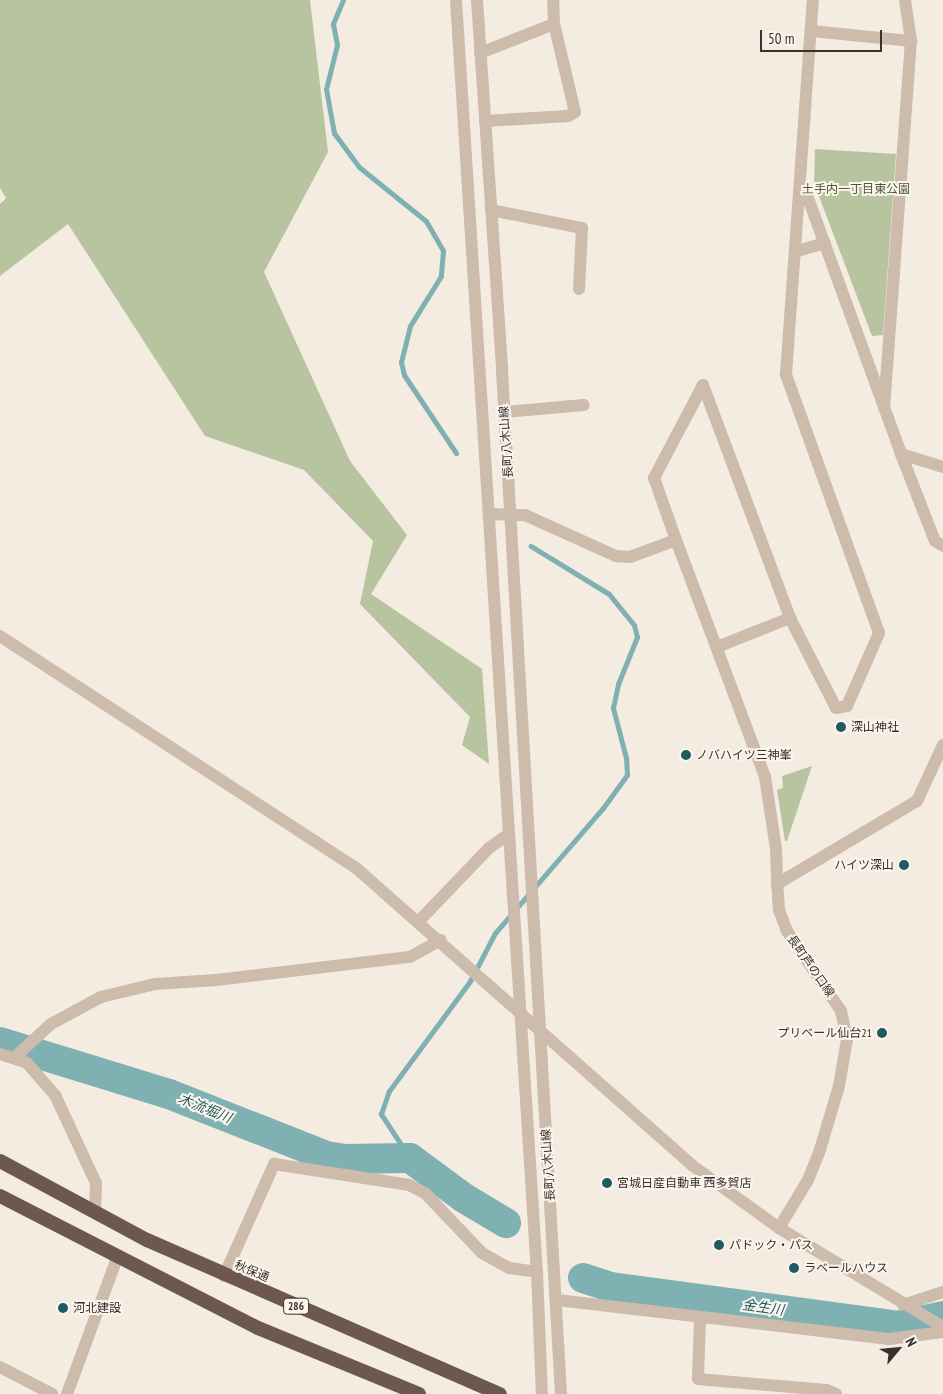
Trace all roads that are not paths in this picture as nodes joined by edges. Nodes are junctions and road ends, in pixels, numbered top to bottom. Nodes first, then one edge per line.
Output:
1 (456, 0) edge
2 (477, 0) edge
3 (553, 0) edge
4 (813, 0) edge
5 (905, 0) edge
6 (554, 24) junction
7 (812, 30) junction
8 (911, 41) junction
9 (480, 53) junction
10 (485, 120) junction
11 (802, 183) junction
12 (491, 210) junction
13 (825, 243) junction
14 (797, 251) junction
15 (579, 289) dead end
16 (584, 405) dead end
17 (884, 408) junction
18 (504, 412) junction
19 (901, 454) junction
20 (943, 467) edge
21 (489, 514) junction
22 (510, 514) junction
23 (676, 540) junction
24 (943, 546) edge
25 (790, 618) junction
26 (0, 636) edge
27 (717, 647) junction
28 (943, 745) edge
29 (509, 834) junction
30 (777, 884) junction
31 (419, 921) junction
32 (441, 940) junction
33 (519, 1012) junction
34 (540, 1031) junction
35 (0, 1054) edge
36 (16, 1056) junction
37 (0, 1161) edge
38 (0, 1196) edge
39 (95, 1212) junction
40 (779, 1228) junction
41 (117, 1258) junction
42 (537, 1272) junction
43 (224, 1276) junction
44 (943, 1292) edge
45 (557, 1300) junction
46 (908, 1308) junction
47 (700, 1318) junction
48 (941, 1327) edge
49 (0, 1367) edge
50 (52, 1394) edge
51 (67, 1394) edge
52 (420, 1394) edge
53 (500, 1394) edge
54 (542, 1394) edge
55 (561, 1394) edge
56 (836, 1394) edge

1 - 21 street
2 - 9 street, 長町八木山線
3 - 6 street
4 - 7 street
5 - 8 street
6 - 9 street
6 - 10 street
7 - 8 street
7 - 11 street
8 - 17 street
9 - 10 street, 長町八木山線
10 - 12 street, 長町八木山線
11 - 13 street
11 - 14 street
12 - 15 street
12 - 18 street, 長町八木山線
13 - 14 street
13 - 17 street
14 - 25 street
16 - 18 street
17 - 19 street
18 - 22 street, 長町八木山線
19 - 20 street
19 - 24 street
21 - 22 street
21 - 29 street
22 - 23 street
22 - 34 street, 長町八木山線
23 - 25 street, 長町芦の口線
23 - 27 street, 長町芦の口線
25 - 27 street
26 - 31 street
27 - 30 street, 長町芦の口線
28 - 30 street
29 - 31 street
29 - 33 street
30 - 40 street, 長町芦の口線
31 - 32 street
32 - 33 street
32 - 36 street
33 - 34 street
33 - 42 street
34 - 40 street
34 - 45 street, 長町八木山線
35 - 36 street
36 - 39 street
37 - 39 highway, 秋保通 / 286
38 - 41 highway
39 - 43 highway, 秋保通 / 286
40 - 46 street
41 - 51 street
41 - 52 highway
42 - 43 street
42 - 54 street
43 - 53 highway, 秋保通 / 286
44 - 46 street
45 - 47 street
45 - 55 street, 長町八木山線
46 - 48 street
47 - 48 street
47 - 56 street
49 - 50 street

